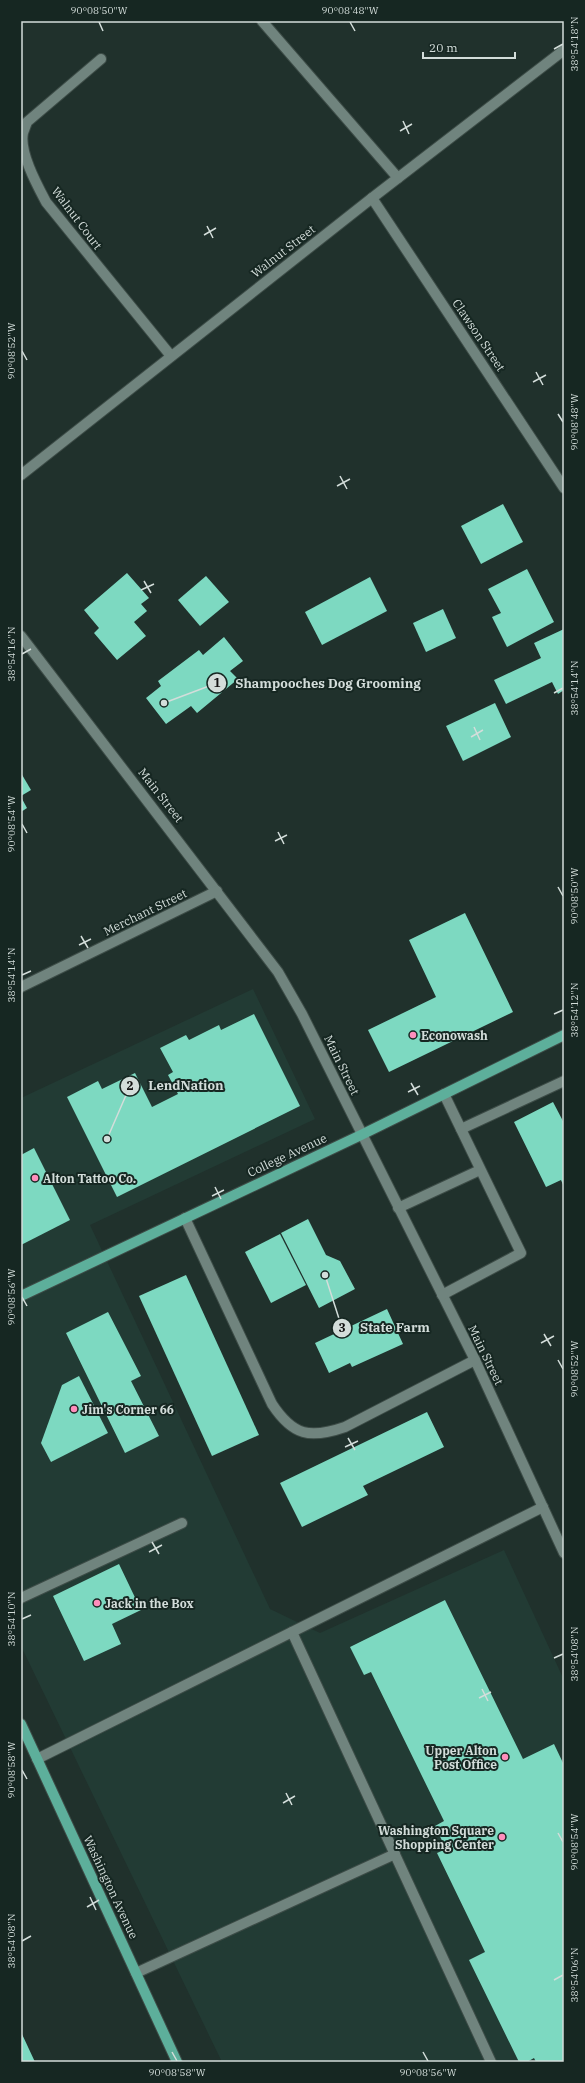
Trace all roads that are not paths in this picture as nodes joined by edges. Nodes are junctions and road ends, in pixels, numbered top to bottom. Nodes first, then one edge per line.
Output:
1 (262, 21) edge
2 (564, 50) edge
3 (101, 60) dead end
4 (398, 178) junction
5 (372, 198) junction
6 (171, 356) junction
7 (21, 475) edge
8 (564, 488) edge
9 (21, 636) edge
10 (217, 891) junction
11 (21, 987) edge
12 (564, 1037) edge
13 (564, 1081) edge
14 (444, 1094) junction
15 (461, 1129) junction
16 (361, 1135) junction
17 (480, 1170) junction
18 (398, 1208) junction
19 (186, 1218) junction
20 (442, 1295) junction
21 (21, 1296) edge
22 (475, 1360) junction
23 (543, 1507) junction
24 (182, 1523) dead end
25 (564, 1553) edge
26 (21, 1598) edge
27 (292, 1632) junction
28 (21, 1724) edge
29 (37, 1759) junction
30 (395, 1854) junction
31 (136, 1973) junction
32 (177, 2062) edge
33 (490, 2062) edge

1 - 4 street
2 - 4 street, Walnut Street
3 - 6 street, Walnut Court
4 - 5 street, Walnut Street
5 - 6 street, Walnut Street
5 - 8 street, Clawson Street
6 - 7 street, Walnut Street
9 - 10 street, Main Street
10 - 11 street, Merchant Street
10 - 16 street, Main Street
12 - 14 main road, College Avenue
13 - 15 street
14 - 15 street
14 - 16 main road, College Avenue
15 - 17 street
16 - 18 street, Main Street
16 - 19 main road, College Avenue
17 - 18 street
17 - 20 street
18 - 20 street, Main Street
19 - 21 main road, College Avenue
19 - 22 street
20 - 22 street, Main Street
22 - 23 street, Main Street
23 - 25 street, Main Street
23 - 27 street
24 - 26 street
27 - 29 street
27 - 30 street
28 - 29 main road, Washington Avenue
29 - 31 main road, Washington Avenue
30 - 31 street
30 - 33 street
31 - 32 main road, Washington Avenue

